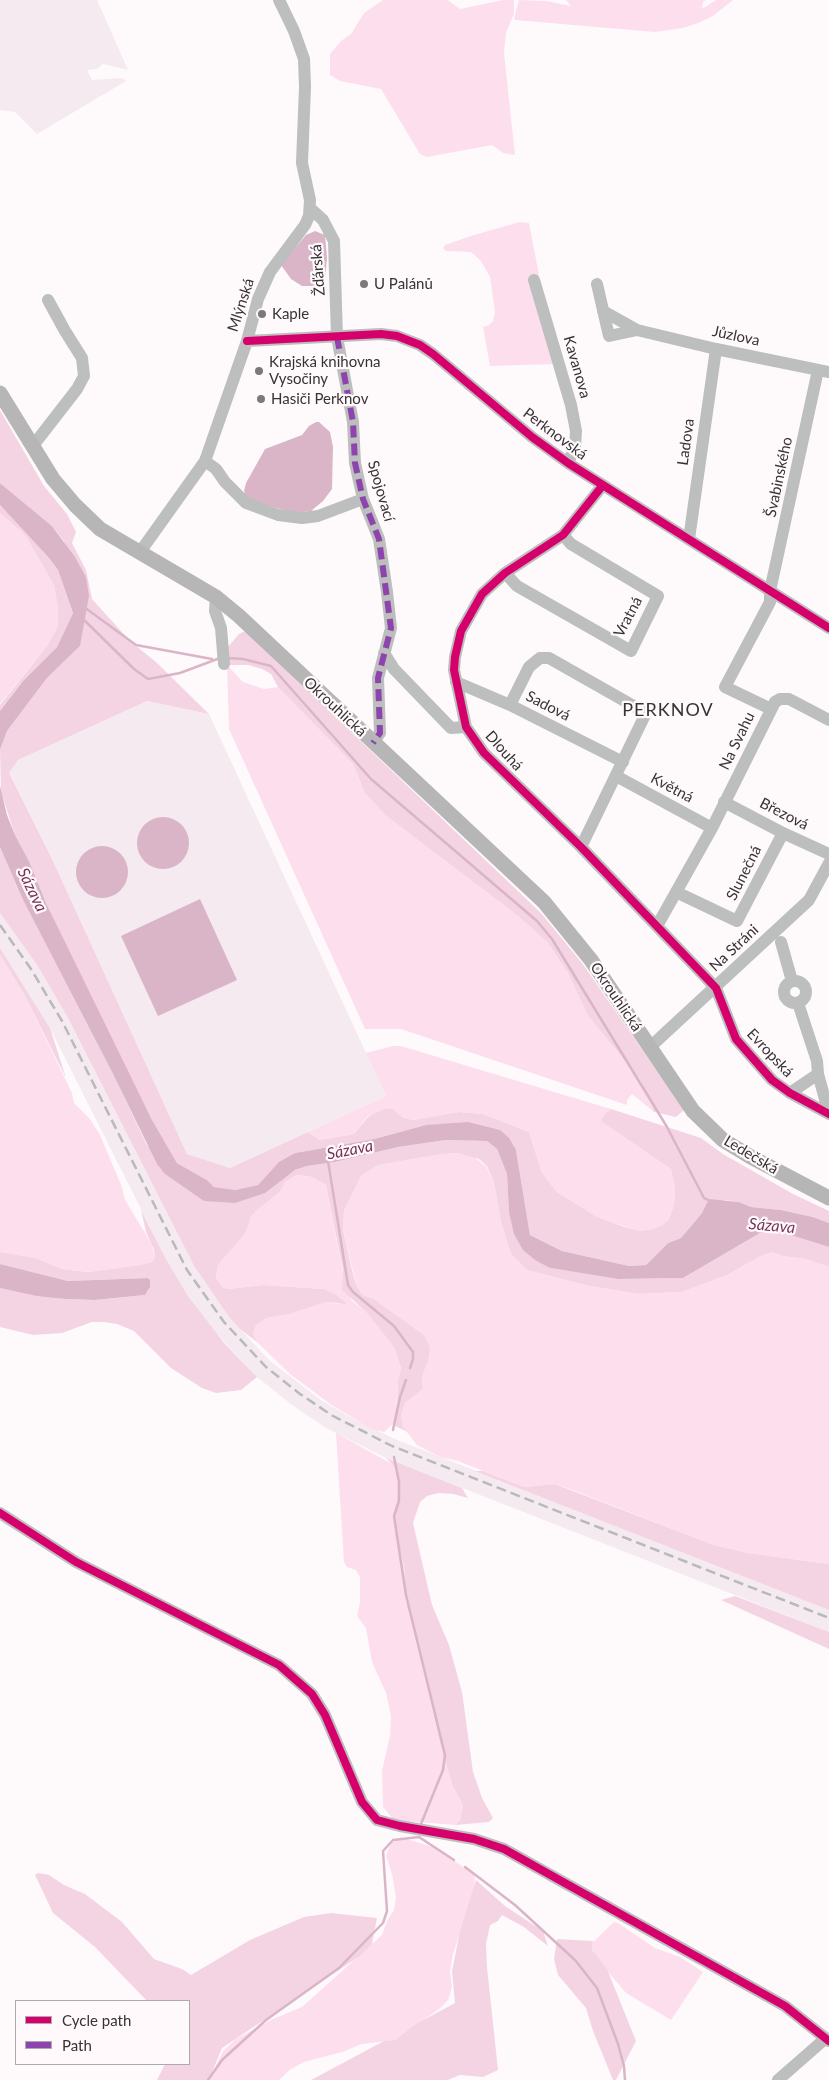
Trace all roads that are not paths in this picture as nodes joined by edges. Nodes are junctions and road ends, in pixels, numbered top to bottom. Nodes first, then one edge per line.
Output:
1 (280, 0) edge
2 (311, 209) junction
3 (534, 280) dead end
4 (597, 284) dead end
5 (48, 300) dead end
6 (603, 311) junction
7 (637, 330) junction
8 (337, 337) junction
9 (247, 342) junction
10 (716, 349) junction
11 (824, 371) edge
12 (0, 393) edge
13 (32, 447) junction
14 (205, 461) junction
15 (568, 463) junction
16 (603, 485) junction
17 (363, 499) junction
18 (563, 536) junction
19 (689, 539) junction
20 (140, 552) junction
21 (505, 573) junction
22 (770, 591) junction
23 (216, 598) junction
24 (829, 628) edge
25 (384, 653) junction
26 (224, 664) dead end
27 (456, 682) junction
28 (510, 705) junction
29 (771, 709) junction
30 (829, 720) edge
31 (466, 727) junction
32 (373, 743) junction
33 (623, 762) junction
34 (616, 776) junction
35 (724, 802) junction
36 (712, 828) junction
37 (783, 833) junction
38 (581, 847) junction
39 (829, 854) edge
40 (829, 863) edge
41 (676, 892) junction
42 (657, 926) junction
43 (781, 942) dead end
44 (716, 988) junction
45 (650, 1048) junction
46 (818, 1074) junction
47 (790, 1093) junction
48 (829, 1114) edge
49 (829, 1198) edge
50 (0, 1513) edge
51 (827, 2040) edge
52 (778, 2080) edge

1 - 2 street
2 - 8 street, Žďárská
2 - 9 street, Mlýnská
3 - 15 street, Kavanova
4 - 6 street, Jůzlova
5 - 13 street
6 - 7 street, Jůzlova
6 - 7 street, Jůzlova
7 - 10 street, Jůzlova
8 - 9 street, Perknovská
8 - 15 street, Perknovská
8 - 17 street, Spojovací
9 - 14 street, Mlýnská
10 - 11 street, Jůzlova
10 - 19 street, Ladova
11 - 22 street, Švabinského
12 - 13 main road, Okrouhlická
13 - 20 main road, Okrouhlická
14 - 17 street
14 - 20 street, Mlýnská
15 - 16 street, Perknovská
16 - 18 street, Dlouhá
16 - 19 street, Perknovská
17 - 25 street, Spojovací
18 - 21 street, Dlouhá
18 - 21 street, Vratná
19 - 22 street, Perknovská
20 - 23 main road, Okrouhlická
21 - 27 street, Dlouhá
22 - 24 street, Perknovská
22 - 29 street, Na Svahu
23 - 26 street
23 - 32 main road, Okrouhlická
25 - 31 street
25 - 32 street, Spojovací
27 - 28 street, Sadová
27 - 31 street, Dlouhá
28 - 33 street, Sadová
28 - 33 street
29 - 30 street
29 - 35 street, Na Svahu
31 - 38 street, Dlouhá
32 - 45 main road, Okrouhlická
33 - 34 street
34 - 36 street, Květná
34 - 38 street
35 - 36 street, Na Svahu
35 - 37 street, Březová
36 - 41 street, Na Svahu
37 - 39 street, Březová
37 - 41 street, Slunečná
38 - 42 street, Dlouhá
40 - 44 street, Na Stráni
41 - 42 street, Na Svahu
42 - 44 street, Dlouhá
43 - 46 street
44 - 45 street, Na Stráni
44 - 47 street, Evropská
45 - 49 main road, Ledečská
46 - 47 street
46 - 48 street
47 - 48 street, Evropská
50 - 51 street
51 - 52 street

